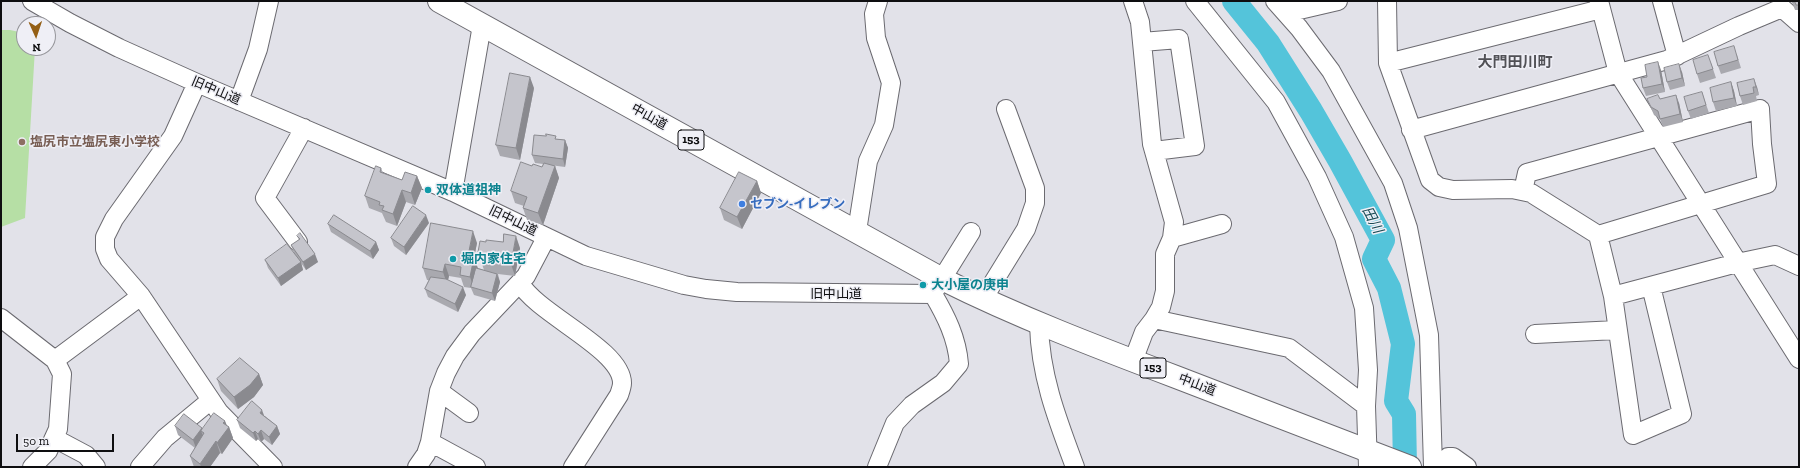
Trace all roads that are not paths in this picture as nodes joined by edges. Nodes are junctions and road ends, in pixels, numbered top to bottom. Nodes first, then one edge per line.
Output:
1 (32, 1) edge
2 (269, 1) edge
3 (439, 1) edge
4 (878, 1) edge
5 (1133, 1) edge
6 (1195, 1) edge
7 (1275, 1) edge
8 (1286, 1) edge
9 (1338, 1) edge
10 (1387, 1) edge
11 (1662, 1) edge
12 (1600, 5) edge
13 (1782, 5) edge
14 (1799, 23) edge
15 (482, 25) junction
16 (1799, 29) edge
17 (1799, 35) edge
18 (1142, 42) junction
19 (1677, 56) junction
20 (1388, 63) junction
21 (1618, 73) junction
22 (197, 83) junction
23 (239, 101) junction
24 (1006, 109) dead end
25 (304, 128) junction
26 (1411, 130) junction
27 (1660, 137) junction
28 (1154, 151) junction
29 (1523, 191) junction
30 (452, 192) junction
31 (1700, 204) junction
32 (1222, 224) dead end
33 (857, 232) junction
34 (971, 232) dead end
35 (1598, 235) junction
36 (546, 238) junction
37 (1172, 238) junction
38 (298, 242) edge
39 (1737, 263) junction
40 (1799, 266) edge
41 (520, 283) junction
42 (1651, 286) junction
43 (937, 287) junction
44 (141, 296) junction
45 (1613, 296) junction
46 (983, 299) junction
47 (1, 318) edge
48 (1154, 319) junction
49 (1039, 324) junction
50 (1618, 330) junction
51 (1535, 334) dead end
52 (1799, 359) edge
53 (55, 360) junction
54 (1133, 361) junction
55 (439, 391) junction
56 (211, 400) junction
57 (1366, 406) junction
58 (469, 413) dead end
59 (54, 438) junction
60 (430, 442) junction
61 (1369, 457) edge
62 (32, 467) edge
63 (96, 467) edge
64 (140, 467) edge
65 (273, 467) edge
66 (417, 467) edge
67 (476, 467) edge
68 (573, 467) edge
69 (877, 467) edge
70 (1075, 467) edge
71 (1410, 467) edge
72 (1433, 467) edge
73 (1440, 467) edge
74 (1467, 467) edge

1 - 22 street, 旧中山道
2 - 23 street
3 - 15 highway, 中山道 / 153
4 - 33 street
5 - 18 street
6 - 57 street
7 - 72 street
8 - 9 street
10 - 20 street
11 - 19 street
12 - 20 street
12 - 21 street
13 - 14 street
13 - 19 street
15 - 30 street
15 - 33 highway, 中山道 / 153
16 - 17 street
18 - 28 street
18 - 28 street
19 - 21 street
20 - 26 street
21 - 26 street
21 - 27 street
22 - 23 street, 旧中山道
22 - 44 street
23 - 25 street, 旧中山道
24 - 46 street
25 - 30 street, 旧中山道
25 - 38 street
26 - 29 street
27 - 29 street
27 - 31 street
27 - 31 street
28 - 37 street
29 - 35 street
30 - 36 street, 旧中山道
31 - 35 street
31 - 39 street
32 - 37 street
33 - 43 highway, 中山道 / 153
34 - 43 street
35 - 45 street
36 - 41 street
36 - 43 street, 旧中山道
37 - 48 street
39 - 40 street
39 - 42 street
39 - 52 street
41 - 55 street
41 - 68 street
42 - 45 street
42 - 50 street
43 - 46 highway, 中山道 / 153
43 - 69 street
44 - 53 street
44 - 56 street
45 - 50 street
46 - 49 highway, 中山道 / 153
47 - 53 street
48 - 54 street
48 - 57 street
49 - 54 highway, 中山道 / 153
49 - 70 street
50 - 51 street
53 - 59 street
54 - 61 highway, 中山道 / 153
55 - 58 street
55 - 60 street
56 - 64 street
56 - 65 street
57 - 61 street
59 - 62 street
59 - 63 street
60 - 66 street
60 - 67 street
61 - 71 highway, 中山道 / 153
73 - 74 street

